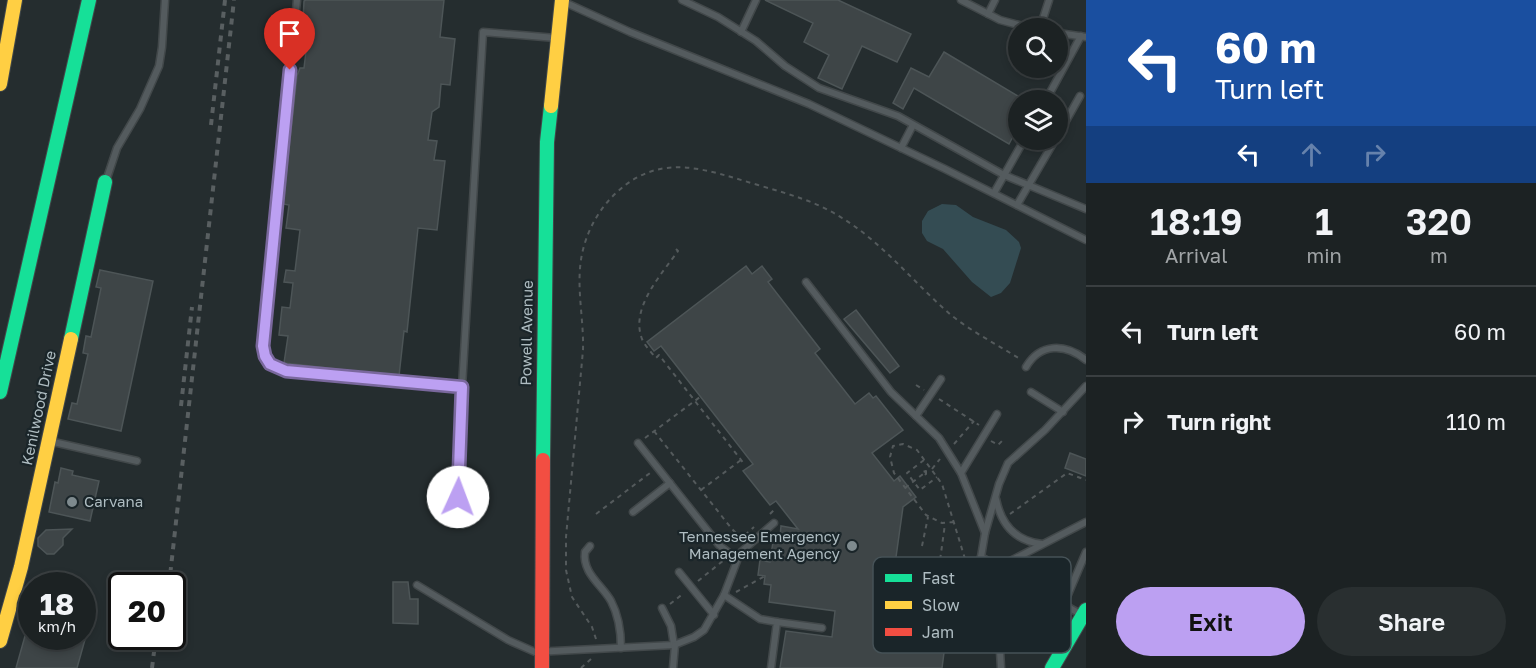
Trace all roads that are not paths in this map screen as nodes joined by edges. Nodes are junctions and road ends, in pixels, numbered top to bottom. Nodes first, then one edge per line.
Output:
1 (15, 0) edge
2 (75, 0) edge
3 (89, 0) edge
4 (165, 0) edge
5 (297, 0) edge
6 (560, 0) edge
7 (682, 0) edge
8 (702, 0) edge
9 (756, 0) edge
10 (961, 0) edge
11 (994, 0) edge
12 (1050, 0) edge
13 (698, 8) junction
14 (988, 14) junction
15 (1044, 18) edge
16 (1008, 21) edge
17 (741, 32) junction
18 (1068, 35) edge
19 (1084, 37) edge
20 (558, 38) junction
21 (0, 84) edge
22 (1052, 90) edge
23 (1080, 96) dead end
24 (1068, 117) edge
25 (913, 125) junction
26 (901, 148) junction
27 (1018, 150) edge
28 (1049, 150) edge
29 (1004, 175) junction
30 (105, 182) joint
31 (1029, 185) junction
32 (994, 193) junction
33 (1017, 205) junction
34 (1086, 209) edge
35 (36, 227) junction
36 (1086, 240) edge
37 (806, 282) dead end
38 (1086, 360) edge
39 (1027, 366) road end
40 (941, 379) dead end
41 (1086, 386) edge
42 (462, 387) junction
43 (0, 392) edge
44 (1031, 392) dead end
45 (1063, 411) junction
46 (997, 414) dead end
47 (916, 416) junction
48 (48, 441) junction
49 (638, 443) road end
50 (137, 461) dead end
51 (961, 473) junction
52 (670, 483) junction
53 (996, 496) junction
54 (458, 497) dead end
55 (633, 512) dead end
56 (1086, 522) edge
57 (774, 523) dead end
58 (985, 533) junction
59 (1042, 544) junction
60 (590, 546) dead end
61 (1086, 552) edge
62 (981, 557) edge
63 (1017, 557) edge
64 (737, 559) junction
65 (680, 572) dead end
66 (417, 585) dead end
67 (1071, 587) edge
68 (725, 596) junction
69 (663, 609) road end
70 (1084, 613) edge
71 (714, 615) junction
72 (777, 622) junction
73 (822, 628) dead end
74 (1071, 635) edge
75 (0, 641) edge
76 (675, 645) junction
77 (621, 648) junction
78 (542, 653) junction
79 (1000, 653) edge
80 (1061, 653) edge
81 (542, 668) edge
82 (673, 668) edge
83 (771, 668) edge
84 (1001, 668) edge
85 (1052, 668) edge

1 - 21 main road
2 - 35 main road
3 - 35 main road
4 - 30 lane
5 - 42 lane
6 - 20 main road, Powell Avenue
6 - 26 lane
7 - 13 lane
8 - 13 lane
9 - 17 lane
10 - 14 lane
11 - 14 lane
12 - 15 lane
13 - 17 lane
14 - 16 lane
17 - 25 lane
18 - 19 lane
19 - 22 lane
20 - 42 lane
20 - 78 main road, Powell Avenue
23 - 24 lane
25 - 26 lane
25 - 29 lane
26 - 32 lane
27 - 29 lane
28 - 31 lane
29 - 31 lane
29 - 32 lane
30 - 48 main road, Kenilwood Drive
31 - 33 lane
31 - 34 lane
32 - 33 lane
33 - 36 lane
35 - 43 main road
37 - 47 lane
38 - 39 lane
40 - 47 lane
41 - 45 lane
42 - 54 lane
44 - 45 lane
45 - 53 lane
46 - 51 lane
47 - 51 lane
48 - 50 lane
48 - 75 main road, Kenilwood Drive
49 - 52 lane
51 - 58 lane
52 - 55 lane
52 - 64 lane
53 - 58 lane
53 - 59 lane
56 - 59 lane
57 - 64 lane
58 - 62 lane
59 - 63 lane
60 - 77 lane
61 - 67 lane
64 - 68 lane
65 - 71 lane
66 - 78 lane
68 - 71 lane
68 - 72 lane
69 - 76 lane
70 - 74 main road
71 - 76 lane
72 - 73 lane
72 - 83 lane
76 - 77 lane
76 - 82 lane
77 - 78 lane
78 - 81 main road, Powell Avenue
79 - 84 lane
80 - 85 main road

